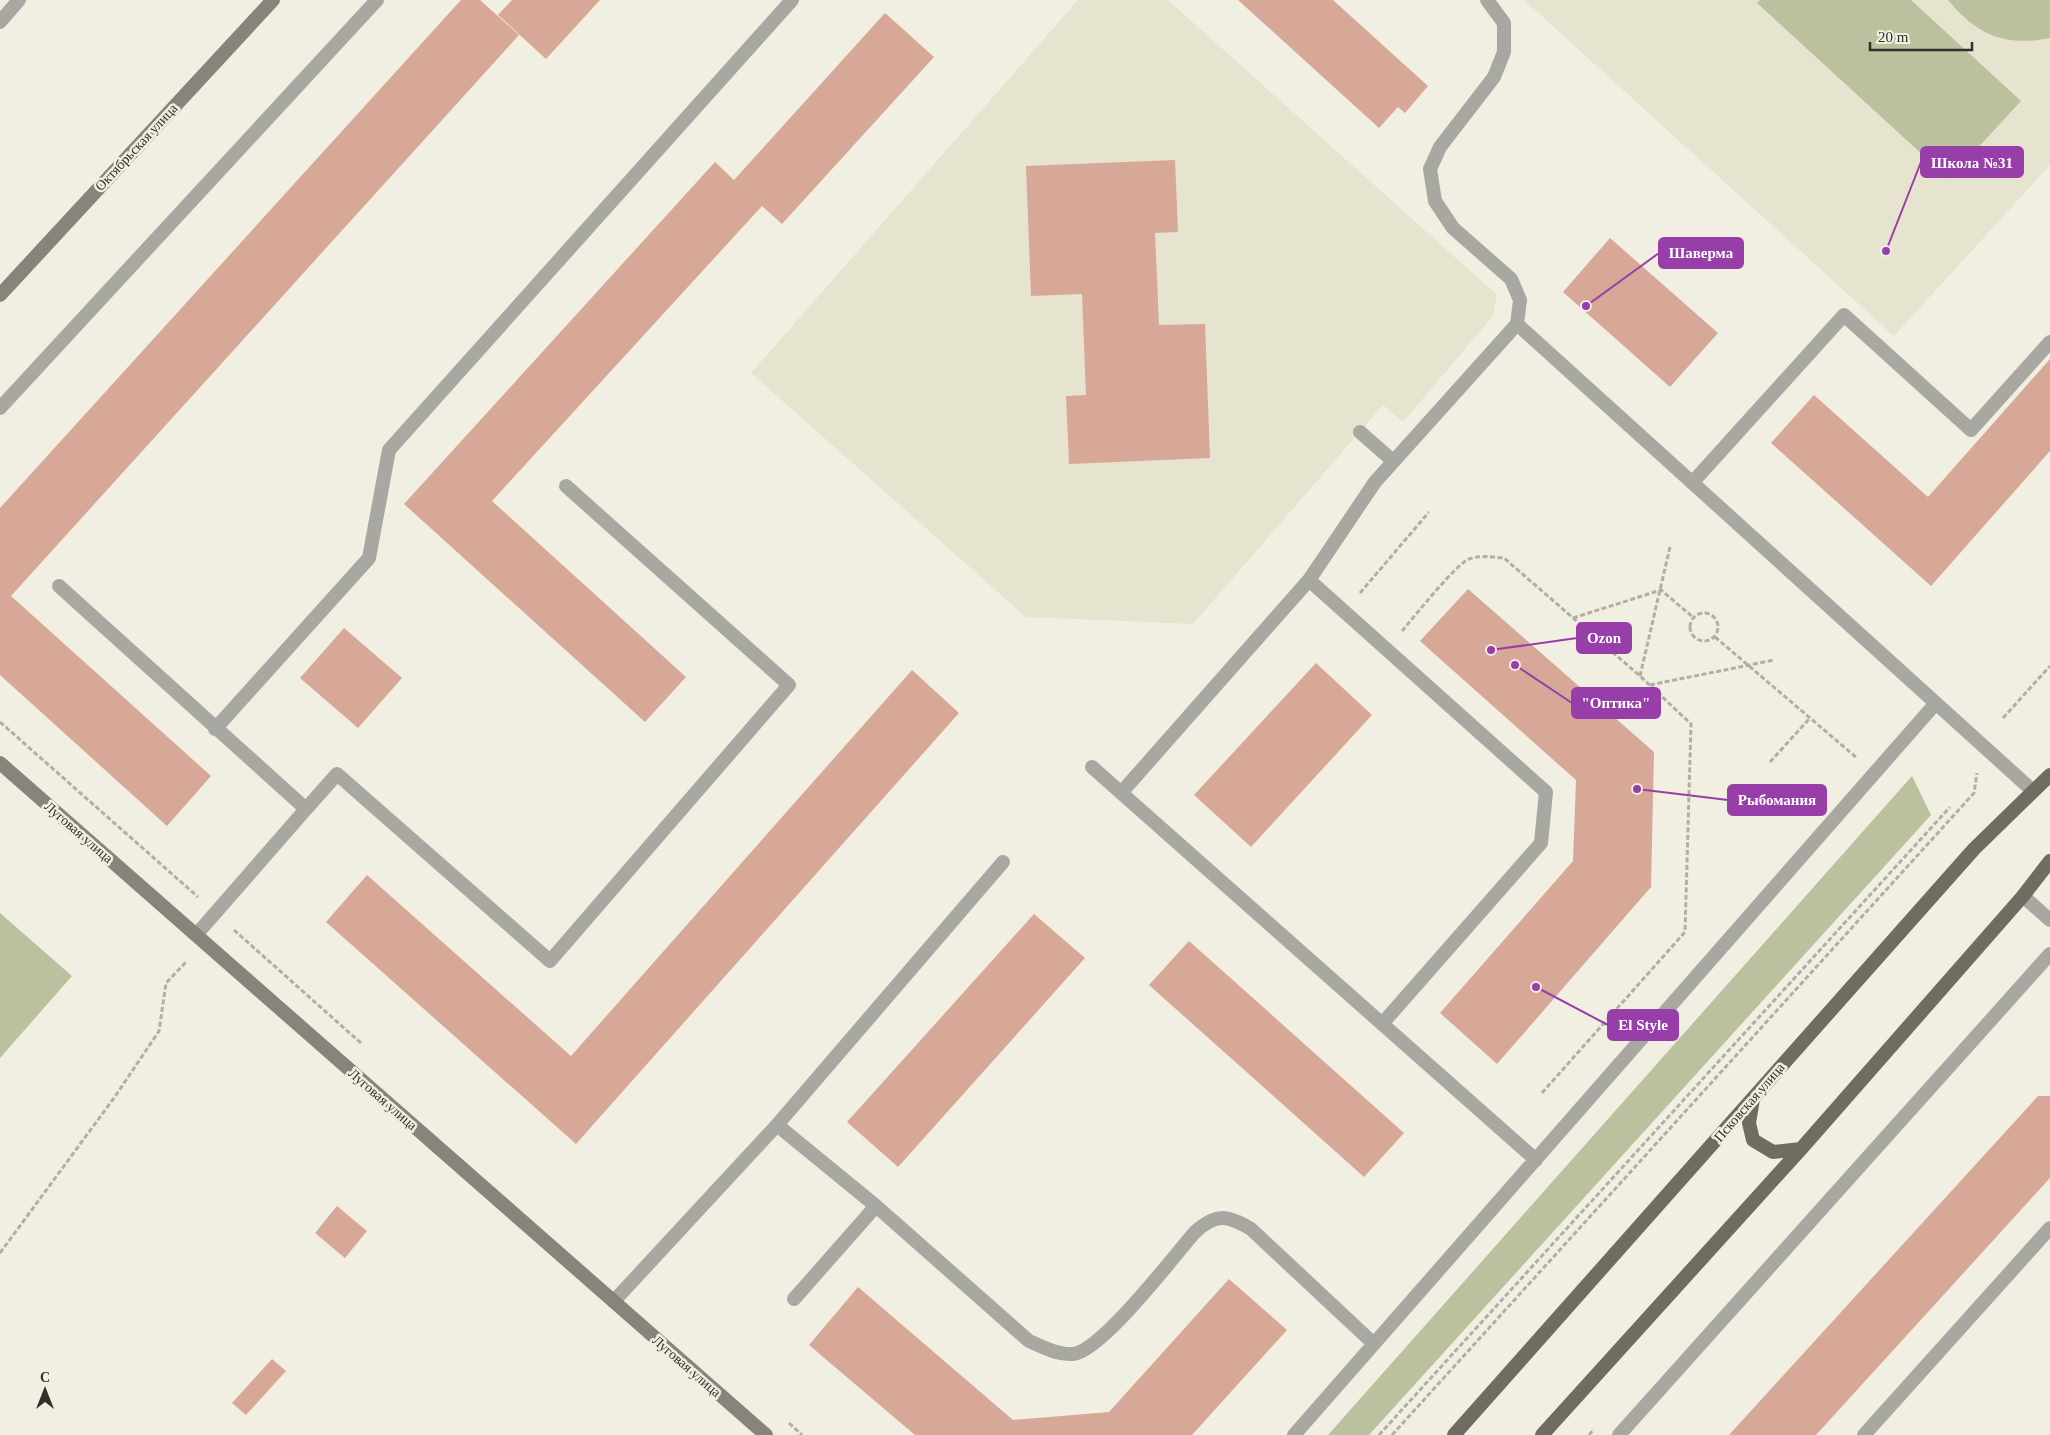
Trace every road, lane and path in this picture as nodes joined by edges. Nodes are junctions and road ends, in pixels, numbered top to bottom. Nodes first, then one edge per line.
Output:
1 (19, 0) edge
2 (273, 0) edge
3 (378, 0) edge
4 (792, 0) edge
5 (1486, 0) edge
6 (0, 22) edge
7 (0, 294) edge
8 (1517, 324) junction
9 (2050, 342) edge
10 (0, 408) edge
11 (1360, 432) dead end
12 (1393, 461) junction
13 (1692, 484) junction
14 (566, 486) dead end
15 (1429, 512) dead end
16 (1670, 547) dead end
17 (1309, 580) junction
18 (59, 586) dead end
19 (1661, 590) junction
20 (1356, 598) dead end
21 (1573, 618) junction
22 (1694, 618) junction
23 (1398, 635) dead end
24 (1715, 636) junction
25 (1774, 660) dead end
26 (1747, 664) junction
27 (2050, 666) edge
28 (1640, 676) junction
29 (1650, 685) junction
30 (1936, 703) junction
31 (1810, 718) junction
32 (2003, 718) dead end
33 (215, 729) junction
34 (1982, 744) junction
35 (1857, 759) dead end
36 (1770, 762) dead end
37 (0, 763) edge
38 (1092, 767) dead end
39 (2050, 775) edge
40 (2033, 791) junction
41 (1121, 793) junction
42 (1950, 807) dead end
43 (306, 809) junction
44 (2050, 861) edge
45 (1003, 862) dead end
46 (2023, 896) junction
47 (2050, 920) edge
48 (200, 938) junction
49 (2050, 954) edge
50 (1382, 1024) junction
51 (1541, 1094) dead end
52 (1753, 1098) junction
53 (777, 1124) junction
54 (1800, 1149) junction
55 (1536, 1160) junction
56 (876, 1206) junction
57 (2050, 1228) edge
58 (0, 1253) edge
59 (794, 1299) dead end
60 (614, 1302) junction
61 (1374, 1344) junction
62 (766, 1435) edge
63 (1294, 1435) edge
64 (1379, 1435) edge
65 (1392, 1435) edge
66 (1454, 1435) edge
67 (1542, 1435) edge
68 (1620, 1435) edge
69 (1864, 1435) edge

1 - 6 street
2 - 7 main road, Октябрьская улица
3 - 10 street
4 - 33 street
5 - 8 street
8 - 12 street
8 - 13 street
9 - 13 street
11 - 12 street
12 - 17 street
13 - 30 street
14 - 43 street
15 - 20 path
16 - 19 path
17 - 41 street
17 - 50 street
18 - 33 street
19 - 21 path
19 - 22 path
19 - 28 path
21 - 23 path
21 - 28 path
22 - 24 path
22 - 24 path
24 - 26 path
25 - 26 path
26 - 29 path
26 - 31 path
27 - 32 path
28 - 29 path
29 - 51 path
30 - 34 street
30 - 55 street
31 - 35 path
31 - 36 path
33 - 43 street
34 - 40 street
34 - 65 path
37 - 48 main road, Луговая улица
38 - 41 street
39 - 40 main road, Псковская улица
40 - 52 main road, Псковская улица
41 - 50 street
42 - 64 path
43 - 48 street
44 - 46 main road
45 - 53 street
46 - 47 street
46 - 54 main road
48 - 58 path
48 - 60 main road, Луговая улица
49 - 68 street
50 - 55 street
52 - 54 main road
52 - 66 main road, Псковская улица
53 - 56 street
53 - 60 street
54 - 67 main road
55 - 61 street
56 - 59 street
56 - 61 street
57 - 69 street
60 - 62 main road, Луговая улица
61 - 63 street

